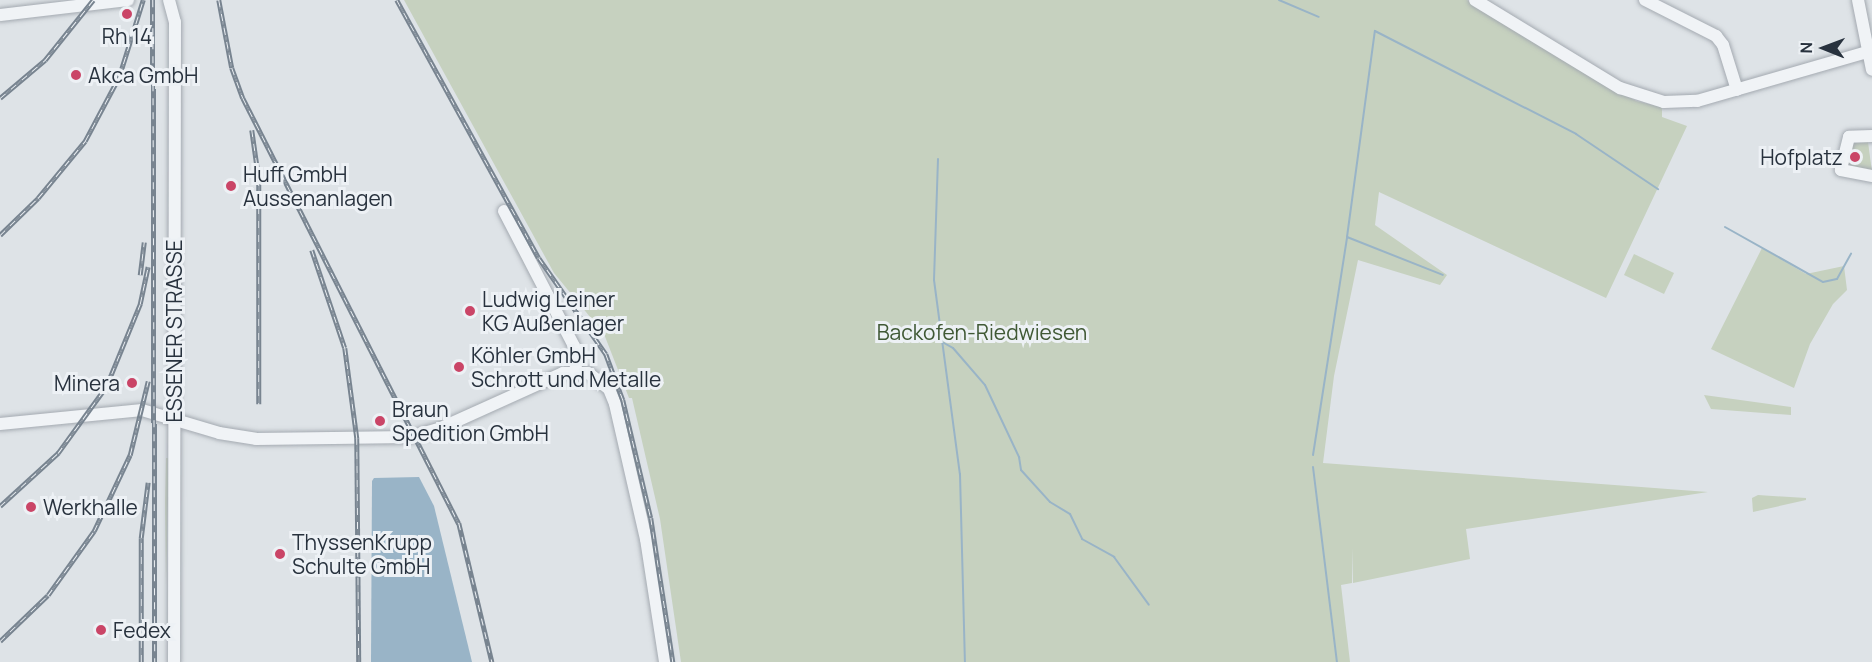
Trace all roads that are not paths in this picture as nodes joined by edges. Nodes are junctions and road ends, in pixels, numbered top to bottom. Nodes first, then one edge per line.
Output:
1 (128, 0) edge
2 (170, 0) edge
3 (1475, 0) edge
4 (1645, 0) edge
5 (1858, 0) edge
6 (1659, 3) edge
7 (0, 15) edge
8 (1867, 52) junction
9 (1872, 70) edge
10 (1737, 90) junction
11 (1872, 136) edge
12 (1872, 176) edge
13 (504, 211) dead end
14 (576, 371) junction
15 (174, 388) junction
16 (154, 411) junction
17 (174, 417) junction
18 (0, 424) edge
19 (174, 662) edge
20 (665, 662) edge

1 - 7 street
2 - 15 street, ESSENER STRASSE
3 - 10 street
4 - 6 street
5 - 8 street
6 - 10 street
8 - 9 street
8 - 10 street
11 - 12 street
13 - 14 street
14 - 17 street
14 - 20 street
15 - 16 street
15 - 17 street, ESSENER STRASSE
16 - 17 street
16 - 18 street
17 - 19 street, ESSENER STRASSE

